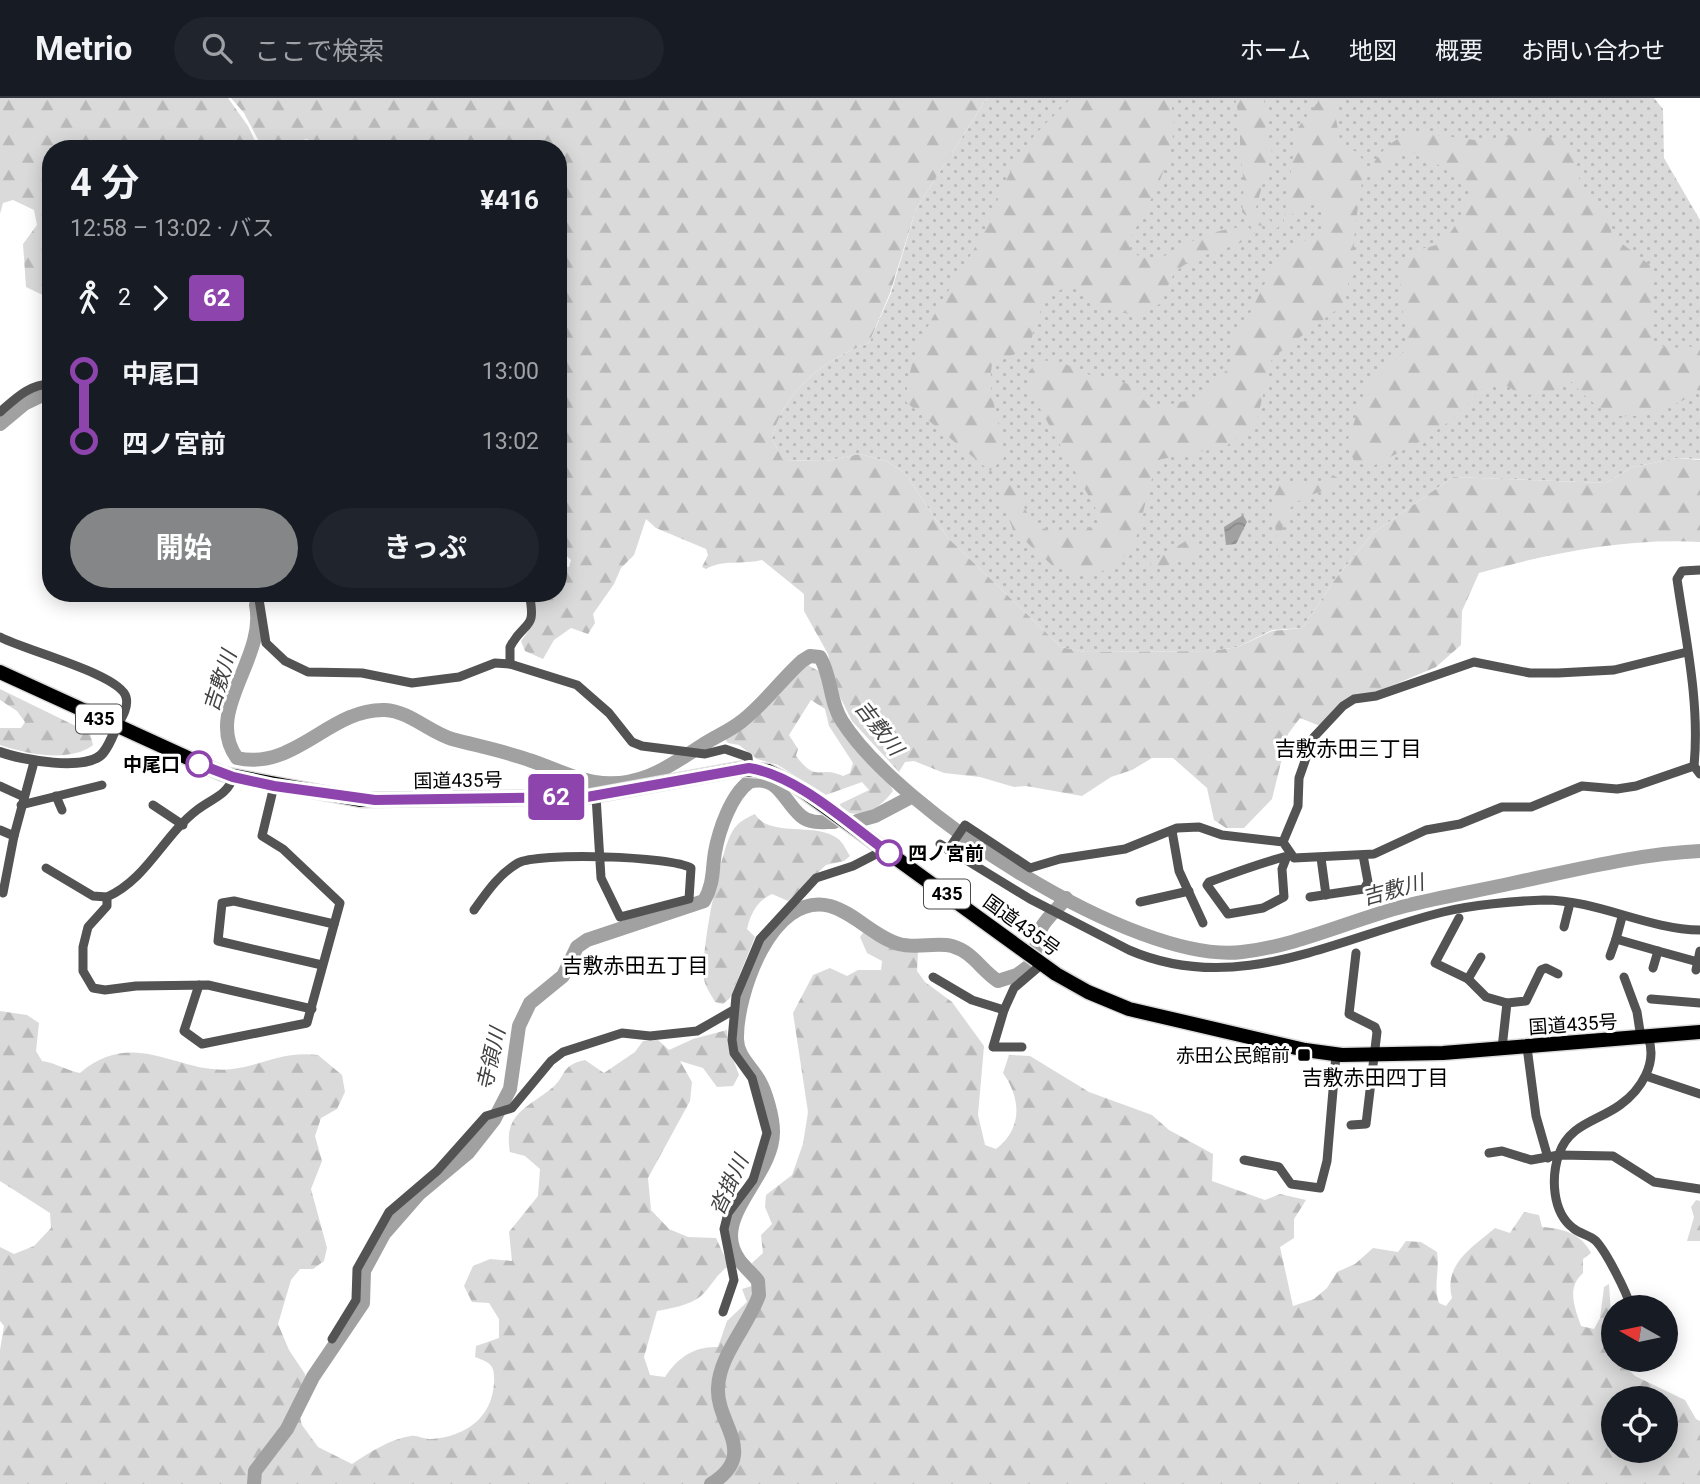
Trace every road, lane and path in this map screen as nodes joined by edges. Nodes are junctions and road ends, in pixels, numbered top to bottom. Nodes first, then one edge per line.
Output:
1 (42, 384) edge
2 (0, 412) edge
3 (1700, 570) edge
4 (259, 602) edge
5 (531, 602) edge
6 (0, 637) edge
7 (1688, 652) junction
8 (510, 664) junction
9 (0, 672) edge
10 (116, 728) junction
11 (0, 752) edge
12 (34, 762) junction
13 (749, 768) junction
14 (1697, 770) edge
15 (233, 777) junction
16 (102, 785) dead end
17 (0, 786) edge
18 (274, 786) junction
19 (57, 796) junction
20 (596, 796) junction
21 (23, 801) junction
22 (153, 805) dead end
23 (62, 810) dead end
24 (183, 825) junction
25 (0, 831) edge
26 (1172, 831) junction
27 (14, 836) junction
28 (1283, 842) junction
29 (884, 849) junction
30 (1289, 855) junction
31 (1363, 855) junction
32 (5, 856) edge
33 (598, 857) junction
34 (1321, 858) junction
35 (46, 868) dead end
36 (1189, 891) junction
37 (3, 892) dead end
38 (1326, 895) junction
39 (107, 897) junction
40 (1310, 897) dead end
41 (1140, 902) dead end
42 (1570, 903) junction
43 (474, 910) dead end
44 (1622, 917) junction
45 (1203, 923) dead end
46 (334, 925) junction
47 (1458, 925) dead end
48 (1563, 927) dead end
49 (1700, 930) edge
50 (1616, 939) junction
51 (1658, 951) junction
52 (1700, 951) edge
53 (1356, 953) dead end
54 (1610, 956) dead end
55 (1481, 957) dead end
56 (1042, 964) junction
57 (322, 965) junction
58 (1653, 968) dead end
59 (1558, 974) dead end
60 (933, 976) dead end
61 (1624, 977) dead end
62 (1468, 979) junction
63 (199, 985) junction
64 (1651, 999) dead end
65 (1695, 999) edge
66 (1507, 1003) junction
67 (312, 1009) junction
68 (1004, 1010) junction
69 (732, 1011) junction
70 (1700, 1032) edge
71 (1645, 1037) junction
72 (1022, 1047) dead end
73 (1527, 1047) junction
74 (1502, 1048) junction
75 (1336, 1055) junction
76 (1376, 1055) junction
77 (1646, 1076) junction
78 (1700, 1094) edge
79 (1351, 1125) dead end
80 (1489, 1153) dead end
81 (1559, 1155) junction
82 (1548, 1158) junction
83 (1244, 1160) dead end
84 (1700, 1189) edge
85 (1626, 1295) edge
86 (723, 1311) dead end
87 (331, 1339) dead end

1 - 2 street
3 - 7 street
4 - 8 street
5 - 8 street
6 - 10 street
7 - 14 street
7 - 28 street
8 - 13 street
9 - 10 highway, 国道435号 / 435
10 - 12 street
10 - 15 highway, 国道435号 / 435
11 - 12 street
12 - 21 street
13 - 20 highway, 国道435号 / 435
13 - 29 highway, 国道435号 / 435
14 - 31 street
15 - 18 highway, 国道435号 / 435
15 - 24 street
16 - 19 street
17 - 21 street
18 - 20 highway, 国道435号 / 435
18 - 46 street
19 - 21 street
19 - 23 street
20 - 33 street
21 - 27 street
22 - 24 street
24 - 39 street
25 - 27 street
26 - 28 street
26 - 36 street
26 - 42 street
27 - 32 street
28 - 30 street
29 - 56 highway, 国道435号 / 435
29 - 69 street
30 - 30 street
30 - 34 street
31 - 34 street
31 - 38 street
32 - 37 street
33 - 33 street
33 - 43 street
34 - 38 street
35 - 39 street
36 - 41 street
36 - 45 street
38 - 40 street
39 - 63 street
42 - 44 street
42 - 48 street
44 - 49 street
44 - 50 street
46 - 57 street
46 - 57 street
47 - 62 street
50 - 51 street
50 - 54 street
51 - 52 street
51 - 58 street
53 - 76 street
55 - 62 street
56 - 68 street
56 - 75 highway, 国道435号 / 435
57 - 67 street
59 - 66 street
60 - 68 street
61 - 71 street
62 - 66 street
63 - 67 street
63 - 67 street
64 - 65 street
66 - 74 street
68 - 72 street
69 - 86 street
69 - 87 street
70 - 71 highway, 国道435号 / 435
71 - 73 highway, 国道435号 / 435
71 - 77 street
73 - 74 highway, 国道435号 / 435
73 - 82 street
74 - 76 highway, 国道435号 / 435
75 - 76 highway, 国道435号 / 435
75 - 83 street
76 - 79 street
77 - 78 street
77 - 81 street
80 - 82 street
81 - 82 street
81 - 84 street
81 - 85 street

